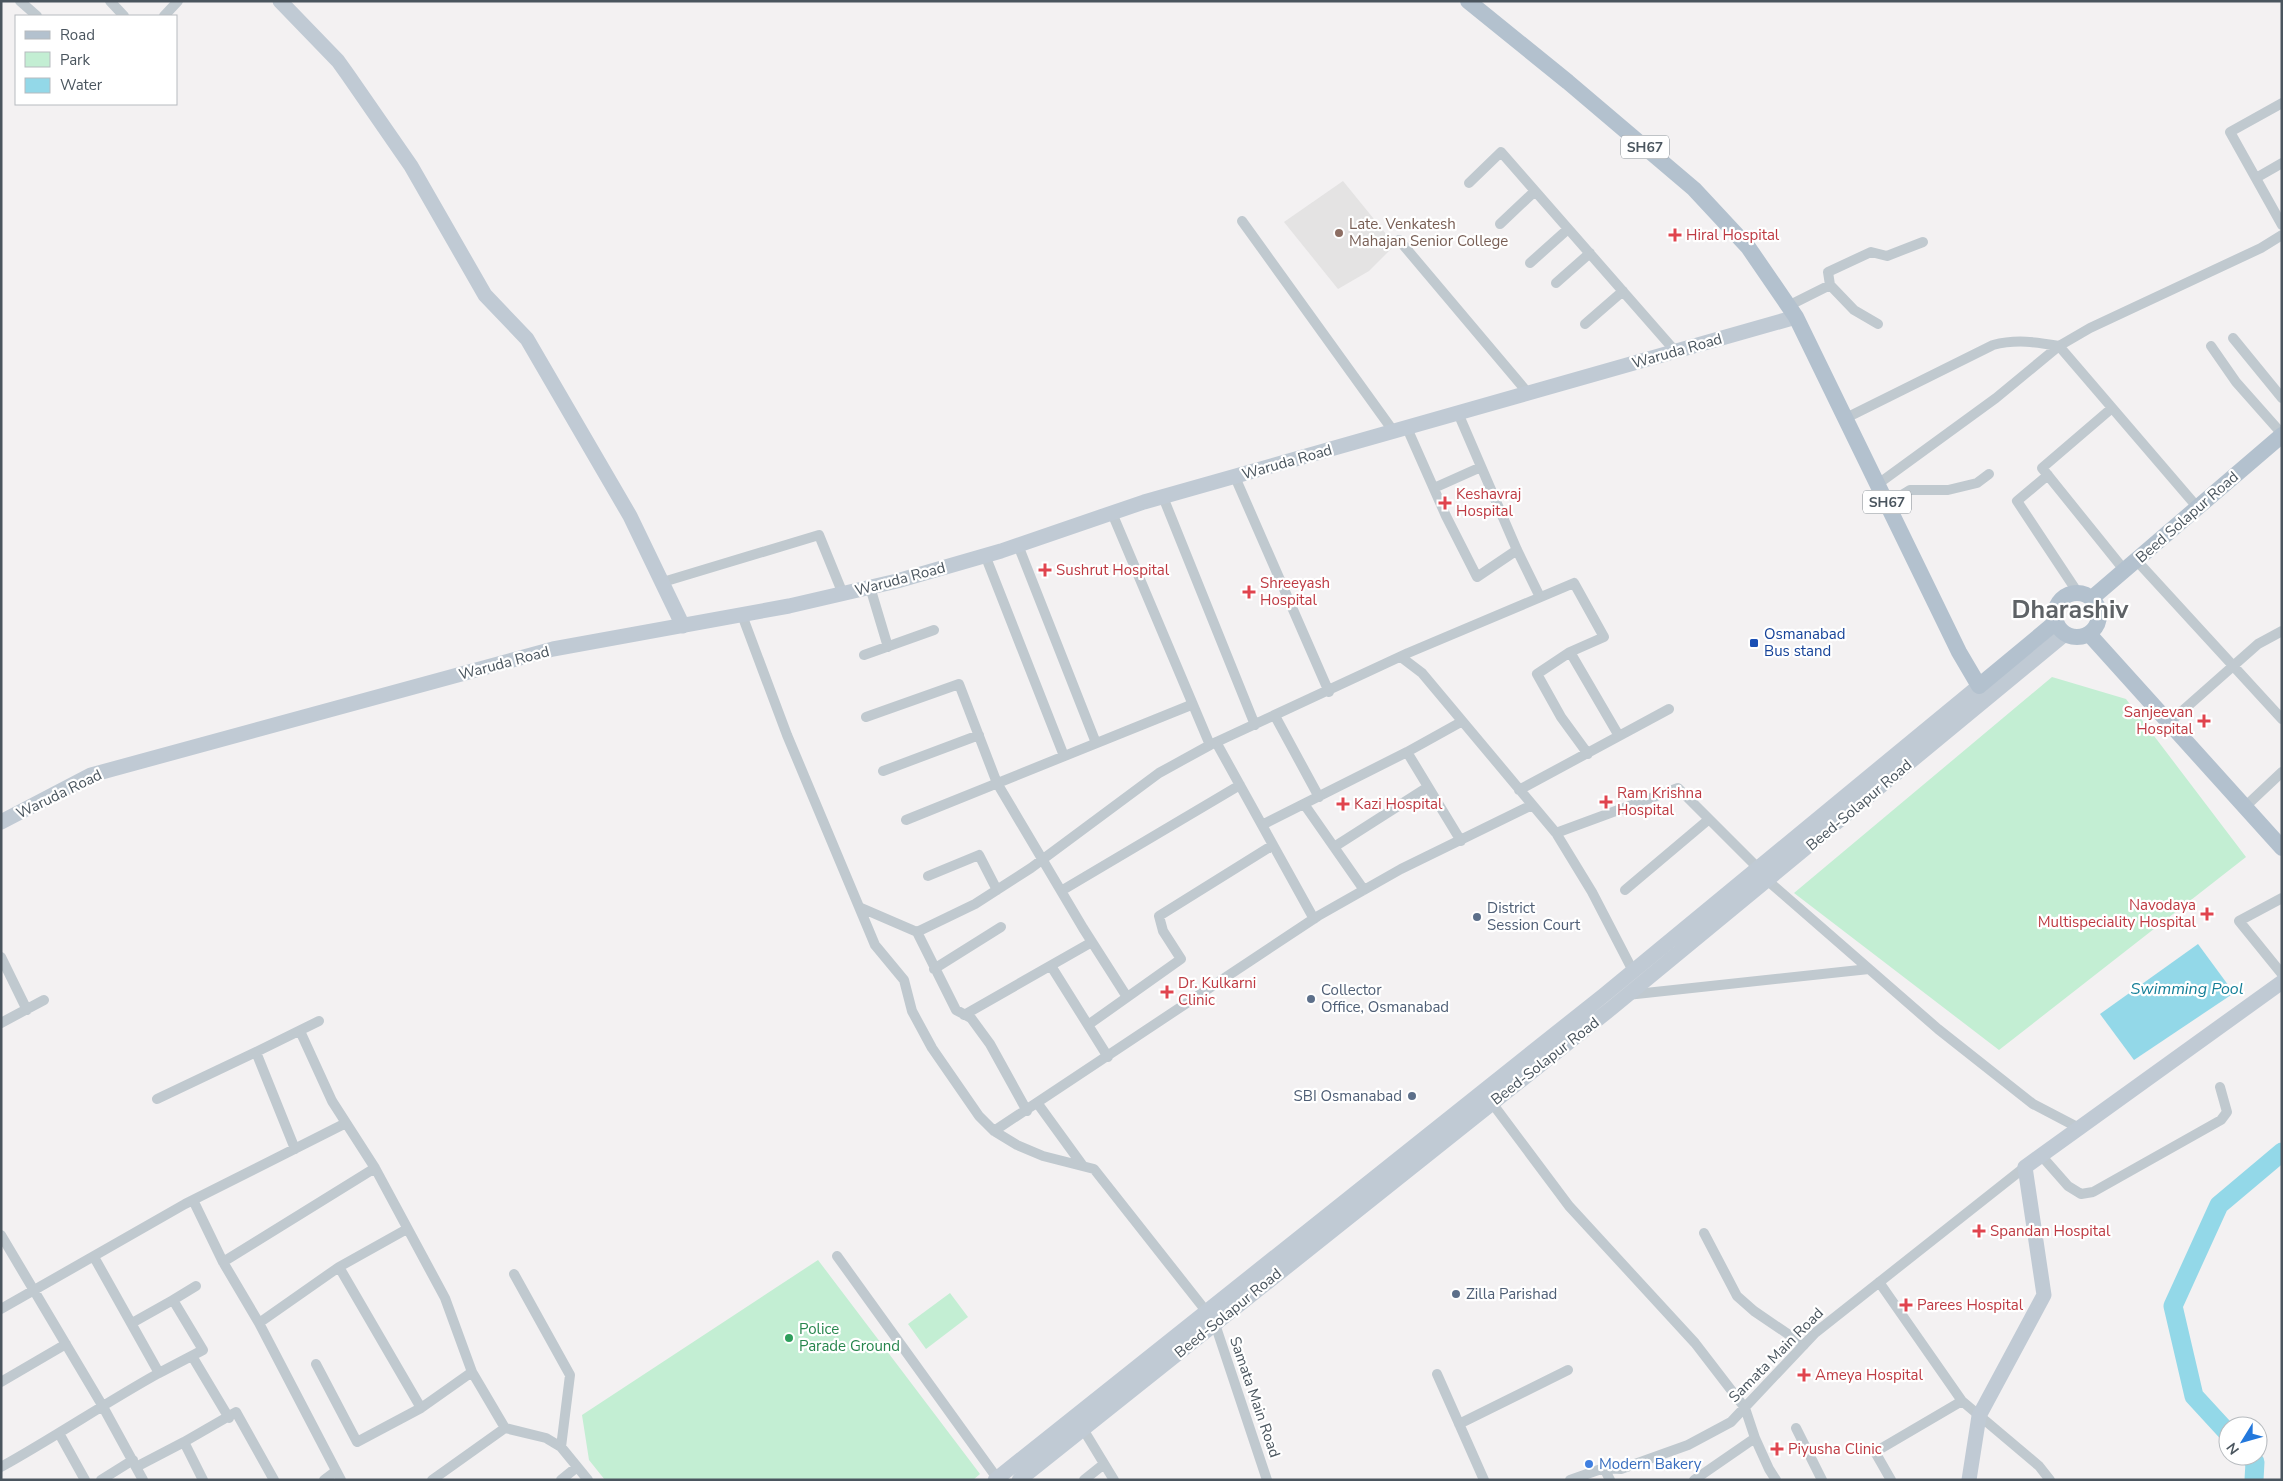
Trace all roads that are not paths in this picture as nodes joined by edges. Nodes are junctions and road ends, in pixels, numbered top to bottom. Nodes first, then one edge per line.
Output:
1 (20, 1) edge
2 (110, 1) edge
3 (178, 1) edge
4 (280, 1) edge
5 (1468, 1) edge
6 (36, 15) edge
7 (123, 15) edge
8 (165, 15) edge
9 (2282, 103) edge
10 (2282, 163) edge
11 (2256, 178) junction
12 (1469, 183) dead end
13 (1535, 192) junction
14 (1242, 221) dead end
15 (1500, 224) dead end
16 (2282, 225) edge
17 (1568, 229) junction
18 (2282, 235) edge
19 (1399, 240) dead end
20 (1923, 242) dead end
21 (1590, 253) junction
22 (1530, 263) dead end
23 (1556, 284) dead end
24 (1830, 285) junction
25 (1623, 291) junction
26 (1792, 312) junction
27 (1585, 324) dead end
28 (1878, 324) dead end
29 (2233, 338) dead end
30 (2059, 346) junction
31 (2211, 346) dead end
32 (1676, 352) junction
33 (1528, 393) junction
34 (2282, 398) edge
35 (2112, 408) junction
36 (1458, 413) junction
37 (1846, 418) junction
38 (1400, 430) junction
39 (2282, 434) edge
40 (1481, 467) junction
41 (1989, 474) dead end
42 (2048, 475) junction
43 (1235, 476) junction
44 (1878, 484) junction
45 (1434, 488) junction
46 (1163, 497) junction
47 (1887, 504) junction
48 (2198, 508) junction
49 (1112, 513) junction
50 (1018, 545) junction
51 (1517, 550) junction
52 (985, 556) junction
53 (2131, 566) junction
54 (663, 582) junction
55 (870, 587) junction
56 (843, 594) junction
57 (2085, 596) junction
58 (1540, 597) junction
59 (742, 615) junction
60 (682, 626) junction
61 (2060, 628) junction
62 (934, 630) dead end
63 (2282, 630) edge
64 (2093, 631) junction
65 (888, 646) junction
66 (1570, 652) junction
67 (864, 656) dead end
68 (1401, 657) junction
69 (2232, 667) junction
70 (1979, 686) junction
71 (1328, 692) junction
72 (1191, 705) junction
73 (1669, 709) dead end
74 (1275, 716) junction
75 (866, 717) dead end
76 (2282, 719) edge
77 (2172, 720) junction
78 (1461, 722) junction
79 (1255, 725) junction
80 (979, 735) junction
81 (1619, 736) junction
82 (1096, 743) junction
83 (1213, 743) junction
84 (1407, 752) junction
85 (1588, 754) junction
86 (1064, 756) junction
87 (883, 771) dead end
88 (2282, 772) edge
89 (997, 783) junction
90 (1240, 785) junction
91 (1428, 787) junction
92 (1519, 790) junction
93 (1319, 797) junction
94 (1304, 804) junction
95 (2248, 804) junction
96 (1532, 806) junction
97 (906, 820) dead end
98 (1708, 820) junction
99 (1, 822) edge
100 (1262, 825) junction
101 (1556, 834) junction
102 (1461, 841) junction
103 (2282, 841) edge
104 (1273, 845) junction
105 (1334, 847) junction
106 (2282, 848) edge
107 (1042, 859) junction
108 (1764, 875) junction
109 (928, 876) dead end
110 (997, 890) junction
111 (1364, 890) junction
112 (1624, 890) dead end
113 (1061, 891) junction
114 (2282, 898) edge
115 (859, 907) junction
116 (1314, 918) junction
117 (1002, 926) dead end
118 (916, 932) junction
119 (1092, 942) junction
120 (1, 957) edge
121 (1051, 966) junction
122 (934, 969) junction
123 (1869, 969) junction
124 (1633, 971) junction
125 (2282, 974) edge
126 (2282, 982) edge
127 (2282, 989) edge
128 (1627, 995) junction
129 (1127, 997) junction
130 (44, 1000) dead end
131 (27, 1010) junction
132 (964, 1015) junction
133 (319, 1021) dead end
134 (1, 1023) edge
135 (1088, 1025) junction
136 (300, 1031) junction
137 (256, 1052) junction
138 (1108, 1057) junction
139 (2220, 1088) dead end
140 (157, 1098) dead end
141 (1492, 1103) junction
142 (1038, 1104) junction
143 (1027, 1111) junction
144 (346, 1123) junction
145 (2079, 1128) junction
146 (994, 1131) junction
147 (295, 1149) junction
148 (2046, 1161) junction
149 (1083, 1166) junction
150 (375, 1168) junction
151 (2026, 1170) junction
152 (193, 1200) junction
153 (407, 1229) junction
154 (1704, 1233) dead end
155 (1, 1235) edge
156 (837, 1256) dead end
157 (94, 1257) junction
158 (223, 1262) junction
159 (339, 1267) junction
160 (514, 1274) dead end
161 (1879, 1282) junction
162 (196, 1286) dead end
163 (35, 1291) junction
164 (173, 1300) junction
165 (1, 1309) edge
166 (1210, 1317) junction
167 (132, 1323) junction
168 (259, 1323) junction
169 (66, 1344) junction
170 (1804, 1345) junction
171 (192, 1356) junction
172 (316, 1364) dead end
173 (1568, 1370) dead end
174 (472, 1372) junction
175 (159, 1373) junction
176 (1436, 1374) dead end
177 (1, 1382) edge
178 (1962, 1401) junction
179 (102, 1405) junction
180 (421, 1408) junction
181 (1745, 1408) junction
182 (1979, 1416) junction
183 (229, 1418) junction
184 (1459, 1424) junction
185 (505, 1428) junction
186 (1796, 1428) dead end
187 (1083, 1429) junction
188 (60, 1435) junction
189 (1755, 1438) junction
190 (184, 1442) junction
191 (561, 1447) junction
192 (134, 1463) junction
193 (1104, 1464) junction
194 (1, 1467) edge
195 (577, 1467) junction
196 (1604, 1468) junction
197 (338, 1476) edge
198 (996, 1479) edge
199 (85, 1480) edge
200 (102, 1480) edge
201 (144, 1480) edge
202 (203, 1480) edge
203 (274, 1480) edge
204 (324, 1480) edge
205 (432, 1480) edge
206 (561, 1480) edge
207 (588, 1480) edge
208 (1019, 1480) edge
209 (1084, 1480) edge
210 (1114, 1480) edge
211 (1268, 1480) edge
212 (1484, 1480) edge
213 (1570, 1480) edge
214 (1610, 1480) edge
215 (1694, 1480) edge
216 (1776, 1480) edge
217 (1822, 1480) edge
218 (1891, 1480) edge
219 (1969, 1480) edge
220 (2050, 1480) edge

1 - 6 street
2 - 7 street
3 - 8 street
4 - 54 street
5 - 26 main road, SH67
9 - 11 street
10 - 11 street
11 - 16 street
12 - 13 street
13 - 15 street
13 - 17 street
14 - 38 street
17 - 21 street
17 - 22 street
18 - 30 street
19 - 33 street
20 - 24 street
21 - 23 street
21 - 25 street
24 - 26 street
24 - 28 street
25 - 27 street
25 - 32 street
26 - 32 street, Waruda Road
26 - 37 main road, SH67
29 - 34 street
30 - 35 street
30 - 37 street
30 - 44 street
31 - 39 street
32 - 33 street, Waruda Road
33 - 36 street, Waruda Road
35 - 42 street
35 - 48 street
36 - 38 street, Waruda Road
36 - 40 street
37 - 44 main road, SH67
38 - 43 street, Waruda Road
38 - 45 street
39 - 48 main road, Beed Solapur Road
40 - 45 street
40 - 51 street
41 - 47 street
42 - 53 street
42 - 57 street
43 - 46 street, Waruda Road
43 - 71 street
44 - 47 main road, SH67
45 - 51 street
46 - 49 street, Waruda Road
46 - 79 street
47 - 70 main road, SH67
48 - 53 main road, Beed Solapur Road
49 - 50 street, Waruda Road
49 - 72 street
50 - 52 street, Waruda Road
50 - 82 street
51 - 58 street
52 - 55 street, Waruda Road
52 - 86 street
53 - 57 main road, Beed Solapur Road
53 - 69 street
54 - 56 street
54 - 60 street
55 - 56 street, Waruda Road
55 - 65 street
56 - 59 street, Waruda Road
57 - 61 main road
57 - 64 main road
58 - 66 street
58 - 68 street
59 - 60 street, Waruda Road
59 - 115 street
60 - 99 street, Waruda Road
61 - 64 main road
61 - 70 main road
61 - 108 street, Beed-Solapur Road
62 - 65 street
63 - 69 street
64 - 77 main road
64 - 106 main road
65 - 67 street
66 - 81 street
66 - 85 street
68 - 71 street
68 - 78 street
69 - 76 street
69 - 77 street
70 - 108 street, Beed-Solapur Road
71 - 74 street
72 - 82 street
72 - 83 street
73 - 81 street
74 - 79 street
74 - 93 street
75 - 80 street
77 - 95 main road
78 - 84 street
78 - 92 street
79 - 83 street
80 - 87 street
80 - 89 street
81 - 85 street
82 - 86 street
83 - 90 street
83 - 107 street
84 - 91 street
84 - 93 street
85 - 92 street
86 - 89 street
88 - 95 street
89 - 97 street
89 - 107 street
90 - 100 street
90 - 113 street
91 - 102 street
91 - 105 street
92 - 96 street
93 - 94 street
94 - 100 street
94 - 105 street
95 - 103 main road
96 - 101 street
96 - 102 street
98 - 101 street
98 - 108 street
98 - 112 street
100 - 104 street
101 - 124 street
102 - 111 street
104 - 116 street
104 - 129 street
105 - 111 street
107 - 110 street
107 - 113 street
108 - 123 street
108 - 124 street, Beed-Solapur Road
108 - 128 street, Beed-Solapur Road
109 - 110 street
110 - 118 street
111 - 116 street
113 - 119 street
114 - 125 street
115 - 118 street
115 - 146 street
116 - 138 street
117 - 122 street
118 - 122 street
119 - 121 street
119 - 129 street
120 - 131 street
121 - 132 street
121 - 135 street
122 - 132 street
123 - 128 street
123 - 145 street
124 - 166 street, Beed-Solapur Road
126 - 145 street
127 - 148 street
128 - 141 street, Beed-Solapur Road
129 - 135 street
130 - 131 street
131 - 134 street
132 - 143 street
133 - 136 street
135 - 138 street
136 - 137 street
136 - 144 street
137 - 140 street
137 - 147 street
138 - 142 street
139 - 148 street
141 - 166 street, Beed-Solapur Road
141 - 181 street
142 - 143 street
142 - 149 street
143 - 146 street
144 - 147 street
144 - 150 street
145 - 151 street
146 - 149 street
147 - 152 street
148 - 151 street
149 - 166 street, Samata Main Road
150 - 153 street
150 - 158 street
151 - 161 street, Samata Main Road
151 - 182 street
152 - 157 street
152 - 158 street
153 - 159 street
153 - 174 street
154 - 170 street
155 - 163 street
156 - 198 street
157 - 163 street
157 - 167 street
158 - 168 street
159 - 168 street
159 - 180 street
160 - 191 street
161 - 170 street, Samata Main Road
161 - 178 street
162 - 164 street
163 - 165 street
163 - 169 street
164 - 167 street
164 - 171 street
166 - 187 street, Beed-Solapur Road
166 - 198 street, Beed-Solapur Road
166 - 211 street, Samata Main Road
167 - 175 street
168 - 197 street
169 - 177 street
169 - 179 street
170 - 181 street, Samata Main Road
171 - 175 street
171 - 183 street
172 - 180 street
173 - 184 street
174 - 180 street
174 - 185 street
175 - 179 street
176 - 184 street
178 - 182 street
178 - 218 street
179 - 188 street
179 - 192 street
181 - 189 street
181 - 196 street, Samata Main Road
182 - 219 street
182 - 220 street
183 - 190 street
183 - 203 street
184 - 212 street
185 - 191 street
185 - 205 street
186 - 217 street
187 - 193 street
187 - 208 street, Beed-Solapur Road
188 - 194 street
188 - 199 street
189 - 215 street
189 - 216 street
190 - 192 street
190 - 202 street
191 - 195 street
192 - 200 street
192 - 201 street
193 - 209 street
193 - 210 street
195 - 206 street
195 - 207 street
196 - 213 street, Samata Main Road
196 - 214 street
197 - 204 street

